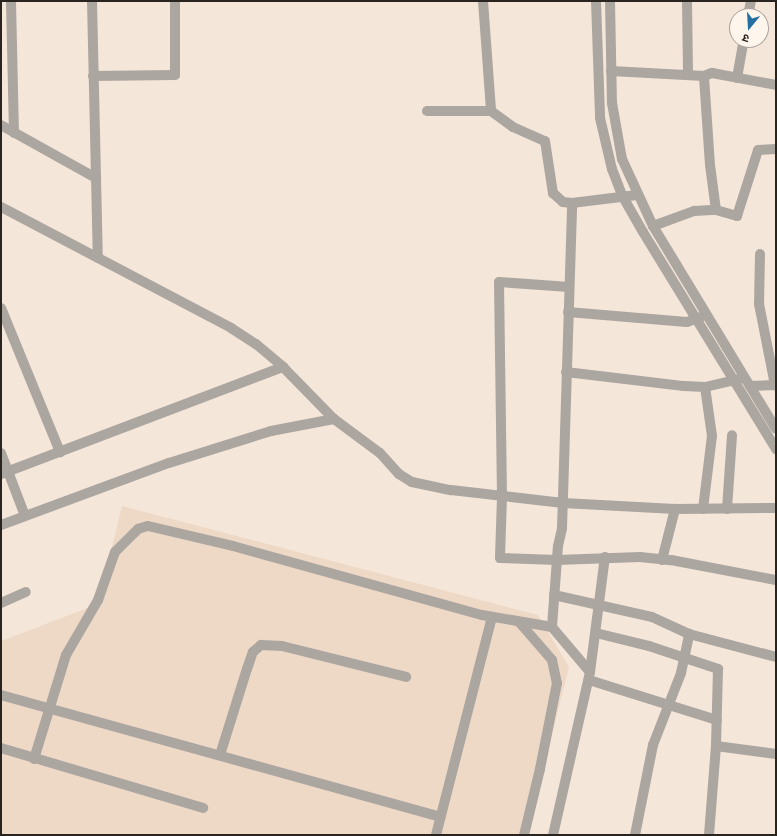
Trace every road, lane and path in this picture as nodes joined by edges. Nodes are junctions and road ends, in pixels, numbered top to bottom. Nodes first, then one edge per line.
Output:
1 (11, 1) edge
2 (92, 1) edge
3 (175, 1) edge
4 (483, 1) edge
5 (596, 1) edge
6 (610, 1) edge
7 (687, 1) edge
8 (743, 48) edge
9 (610, 71) junction
10 (688, 74) junction
11 (93, 76) junction
12 (704, 76) junction
13 (737, 78) junction
14 (776, 85) edge
15 (427, 111) dead end
16 (491, 111) junction
17 (1, 125) edge
18 (14, 132) junction
19 (776, 149) edge
20 (96, 178) junction
21 (637, 195) junction
22 (623, 197) junction
23 (572, 203) junction
24 (1, 207) edge
25 (716, 210) junction
26 (653, 226) junction
27 (760, 254) dead end
28 (98, 258) junction
29 (569, 287) junction
30 (1, 308) edge
31 (568, 312) junction
32 (707, 315) junction
33 (696, 319) junction
34 (283, 367) junction
35 (566, 372) junction
36 (734, 380) junction
37 (748, 382) junction
38 (775, 385) edge
39 (705, 387) junction
40 (334, 419) junction
41 (776, 429) edge
42 (732, 435) dead end
43 (776, 449) edge
44 (60, 452) junction
45 (1, 453) edge
46 (4, 473) edge
47 (502, 497) junction
48 (563, 503) junction
49 (776, 508) edge
50 (675, 509) junction
51 (703, 509) junction
52 (727, 510) junction
53 (25, 516) junction
54 (1, 525) edge
55 (605, 557) junction
56 (557, 560) junction
57 (662, 560) junction
58 (776, 580) edge
59 (26, 592) dead end
60 (554, 595) junction
61 (1, 603) edge
62 (601, 604) junction
63 (492, 617) junction
64 (520, 622) junction
65 (552, 627) junction
66 (596, 633) junction
67 (689, 634) junction
68 (686, 657) junction
69 (776, 657) edge
70 (590, 676) junction
71 (406, 677) dead end
72 (1, 695) edge
73 (668, 703) junction
74 (51, 708) junction
75 (717, 720) junction
76 (716, 746) junction
77 (1, 748) edge
78 (220, 754) junction
79 (776, 754) edge
80 (34, 759) junction
81 (203, 808) dead end
82 (440, 817) junction
83 (436, 835) edge
84 (524, 835) edge
85 (553, 835) edge
86 (635, 835) edge
87 (709, 835) edge

1 - 18 street
2 - 11 street
3 - 11 street
4 - 16 street
5 - 22 street
6 - 9 street
7 - 10 street
8 - 13 street
9 - 10 street
9 - 21 street
10 - 12 street
11 - 20 street
12 - 13 street
12 - 25 street
13 - 14 street
15 - 16 street
16 - 23 street
17 - 18 street
18 - 20 street
19 - 25 street
20 - 28 street
21 - 22 street
21 - 26 street
22 - 23 street
22 - 33 street
23 - 29 street
24 - 28 street
25 - 26 street
26 - 32 street
27 - 38 street
28 - 34 street
29 - 31 street
29 - 47 street
30 - 44 street
31 - 33 street
31 - 35 street
32 - 33 street
32 - 37 street
33 - 36 street
34 - 40 street
34 - 44 street
35 - 39 street
35 - 48 street
36 - 37 street
36 - 39 street
36 - 43 street
37 - 38 street
37 - 41 street
39 - 51 street
40 - 47 street
40 - 53 street
42 - 52 street
44 - 46 street
45 - 46 street
46 - 53 street
47 - 48 street
47 - 56 street
48 - 50 street
48 - 56 street
49 - 52 street
50 - 51 street
50 - 57 street
51 - 52 street
53 - 54 street
55 - 56 street
55 - 57 street
55 - 62 street
56 - 60 street
57 - 58 street
59 - 61 street
60 - 62 street
60 - 65 street
62 - 66 street
62 - 67 street
63 - 64 street
63 - 74 street
63 - 82 street
64 - 65 street
64 - 84 street
65 - 70 street
66 - 68 street
66 - 70 street
67 - 68 street
67 - 69 street
68 - 73 street
68 - 75 street
70 - 73 street
70 - 85 street
71 - 78 street
72 - 74 street
73 - 75 street
73 - 86 street
74 - 78 street
74 - 80 street
75 - 76 street
76 - 79 street
76 - 87 street
77 - 80 street
78 - 82 street
80 - 81 street
82 - 83 street

